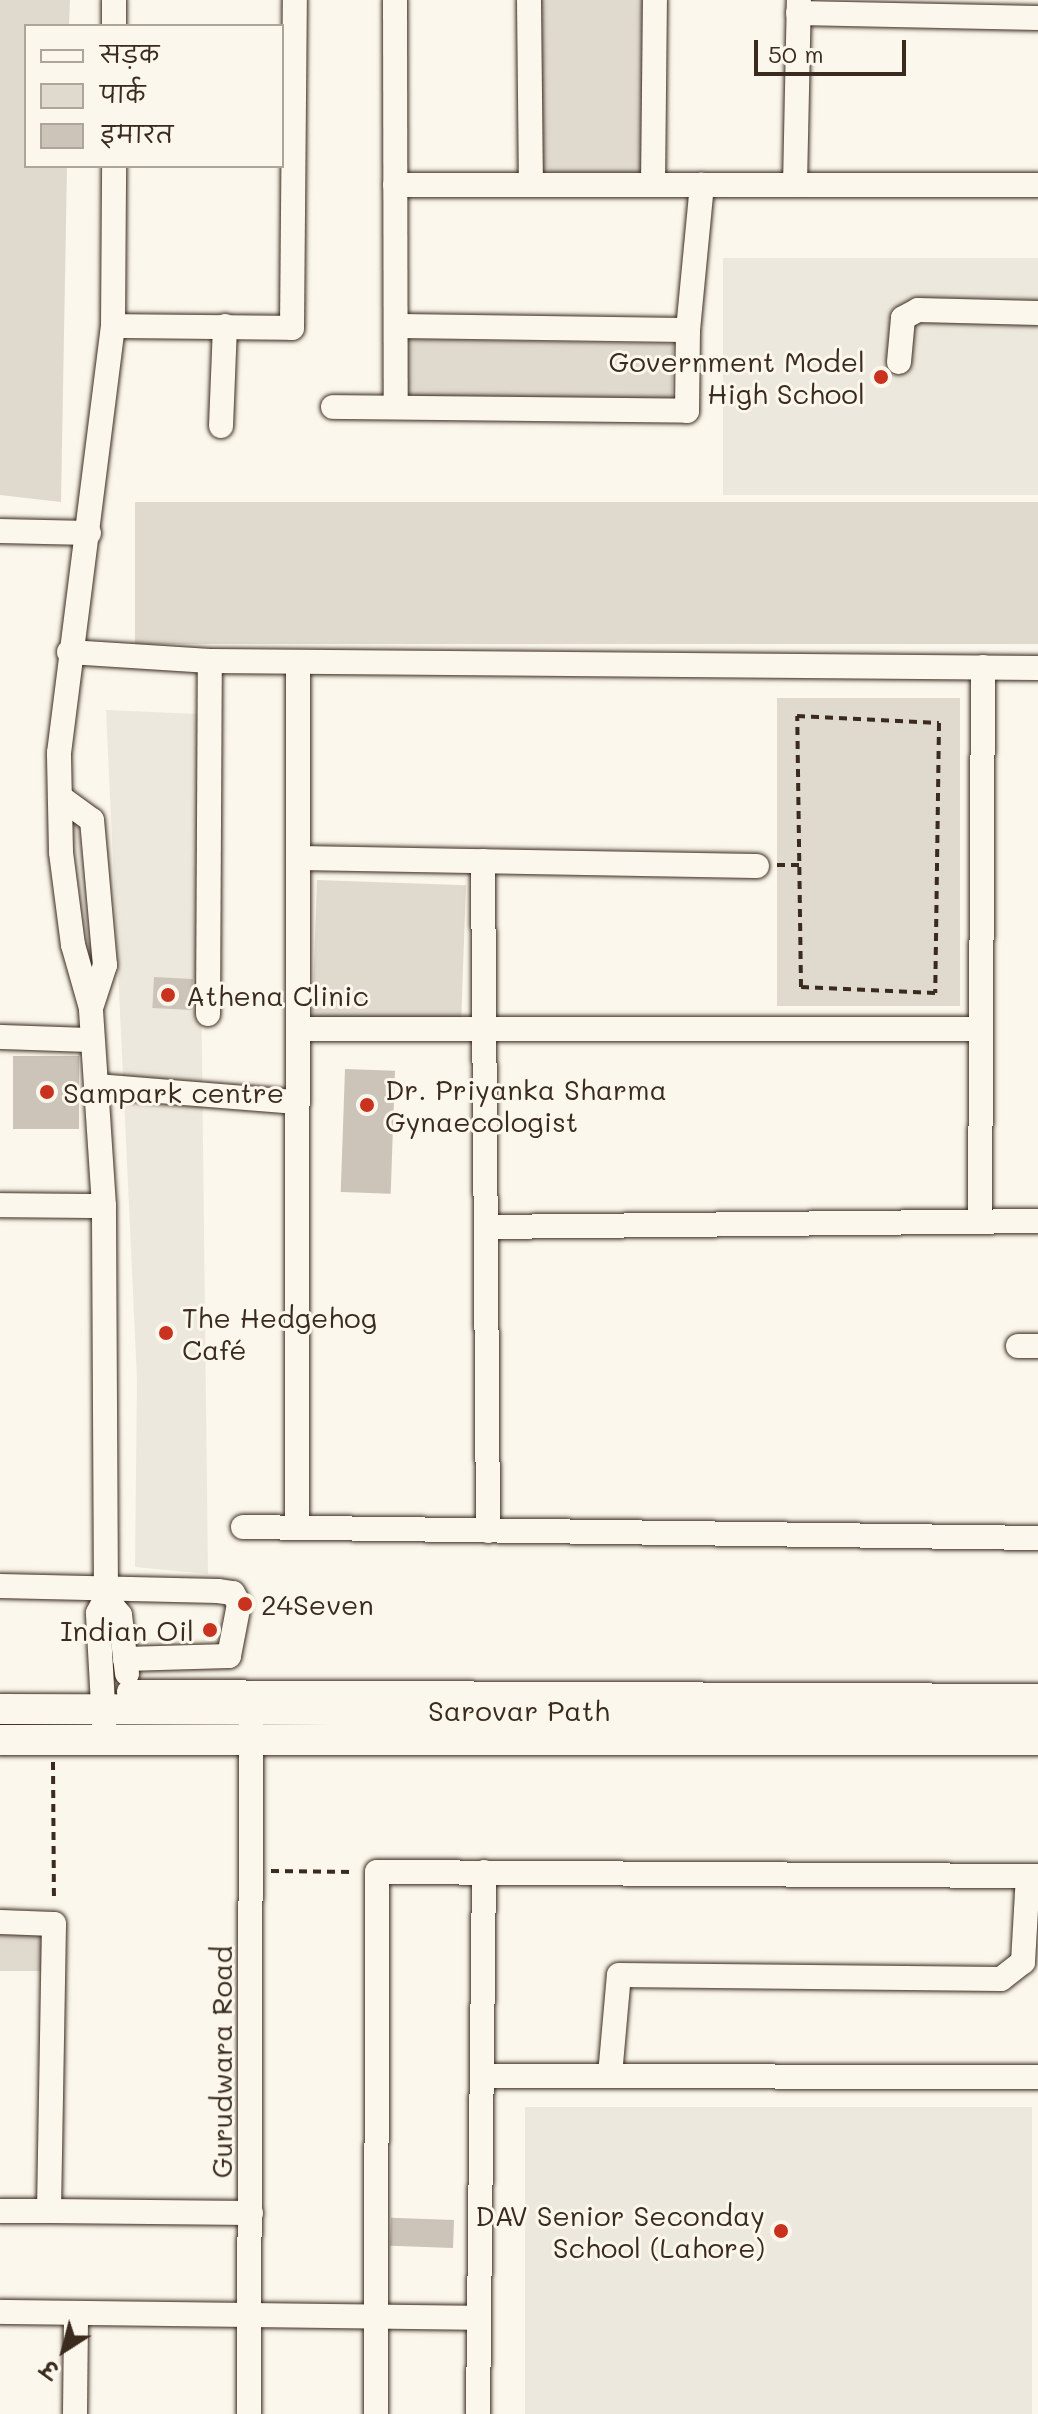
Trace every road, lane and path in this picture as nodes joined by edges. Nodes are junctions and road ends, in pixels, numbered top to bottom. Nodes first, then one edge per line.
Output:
1 (114, 0) edge
2 (295, 0) edge
3 (395, 0) edge
4 (529, 0) edge
5 (655, 0) edge
6 (798, 6) edge
7 (1038, 18) edge
8 (114, 24) edge
9 (114, 168) edge
10 (395, 185) junction
11 (531, 185) junction
12 (653, 185) junction
13 (702, 185) junction
14 (795, 185) junction
15 (1038, 185) edge
16 (1038, 313) edge
17 (113, 326) junction
18 (225, 326) junction
19 (396, 326) junction
20 (688, 330) junction
21 (899, 362) dead end
22 (333, 407) dead end
23 (396, 407) junction
24 (221, 426) dead end
25 (0, 531) edge
26 (89, 533) junction
27 (69, 652) junction
28 (210, 661) junction
29 (298, 662) junction
30 (983, 667) junction
31 (1038, 668) edge
32 (60, 797) junction
33 (298, 858) junction
34 (483, 861) junction
35 (757, 866) dead end
36 (801, 987) joint
37 (91, 1008) junction
38 (208, 1014) dead end
39 (298, 1029) junction
40 (981, 1029) junction
41 (484, 1033) junction
42 (0, 1037) edge
43 (91, 1040) junction
44 (96, 1086) junction
45 (297, 1102) junction
46 (0, 1205) edge
47 (104, 1206) junction
48 (1038, 1221) edge
49 (980, 1222) junction
50 (486, 1227) junction
51 (243, 1527) dead end
52 (297, 1528) junction
53 (488, 1531) junction
54 (1038, 1538) edge
55 (0, 1586) edge
56 (105, 1592) junction
57 (125, 1659) junction
58 (1038, 1696) edge
59 (121, 1704) junction
60 (0, 1709) edge
61 (251, 1710) junction
62 (1038, 1712) edge
63 (0, 1740) edge
64 (53, 1740) junction
65 (118, 1740) junction
66 (250, 1740) junction
67 (1038, 1740) edge
68 (268, 1871) dead end
69 (377, 1872) junction
70 (484, 1872) junction
71 (1033, 1876) edge
72 (0, 1922) edge
73 (54, 1924) junction
74 (610, 2075) junction
75 (482, 2076) junction
76 (1038, 2077) edge
77 (0, 2211) edge
78 (49, 2211) junction
79 (251, 2213) junction
80 (0, 2312) edge
81 (76, 2314) junction
82 (249, 2316) junction
83 (378, 2317) junction
84 (479, 2318) junction
85 (75, 2414) edge
86 (249, 2414) edge
87 (376, 2414) edge
88 (478, 2414) edge

1 - 8 street
2 - 18 street
3 - 10 street
4 - 11 street
5 - 12 street
6 - 7 street
6 - 14 street
9 - 17 street
10 - 11 street
10 - 19 street
11 - 12 street
12 - 13 street
13 - 14 street
13 - 20 street
14 - 15 street
16 - 21 street
17 - 18 street
17 - 26 street
18 - 24 street
19 - 20 street
19 - 23 street
20 - 23 street
22 - 23 street
25 - 26 street
26 - 27 street
27 - 28 street
27 - 32 street
28 - 29 street
28 - 38 street
29 - 30 street
29 - 33 street
30 - 31 street
30 - 40 street
32 - 37 street
32 - 37 street
33 - 34 street
33 - 39 street
34 - 35 street
34 - 41 street
36 - 36 path
37 - 43 street
39 - 41 street
39 - 45 street
40 - 41 street
40 - 49 street
41 - 50 street
42 - 43 street
43 - 44 street
44 - 45 street
44 - 47 street
45 - 52 street
46 - 47 street
47 - 56 street
48 - 49 street
49 - 50 street
50 - 53 street
51 - 52 street
52 - 53 street
53 - 54 street
55 - 56 street
56 - 57 street
56 - 57 street
56 - 59 street
57 - 59 street
58 - 59 street
59 - 60 main road, Sarovar Path
59 - 61 main road, Sarovar Path
59 - 65 street
61 - 62 main road, Sarovar Path
61 - 66 street, Gurudwara Road
63 - 64 main road, Sarovar Path
64 - 65 main road, Sarovar Path
64 - 73 path
65 - 66 main road, Sarovar Path
66 - 67 main road, Sarovar Path
66 - 79 street, Gurudwara Road
68 - 69 path
69 - 70 street
69 - 83 street
70 - 71 street
70 - 75 street
71 - 74 street
72 - 73 street
73 - 78 street
74 - 75 street
74 - 76 street
75 - 84 street
77 - 78 street
78 - 79 street
79 - 82 street, Gurudwara Road
80 - 81 street
81 - 82 street
81 - 85 street
82 - 83 street
82 - 86 street, Gurudwara Road
83 - 84 street
83 - 87 street
84 - 88 street

